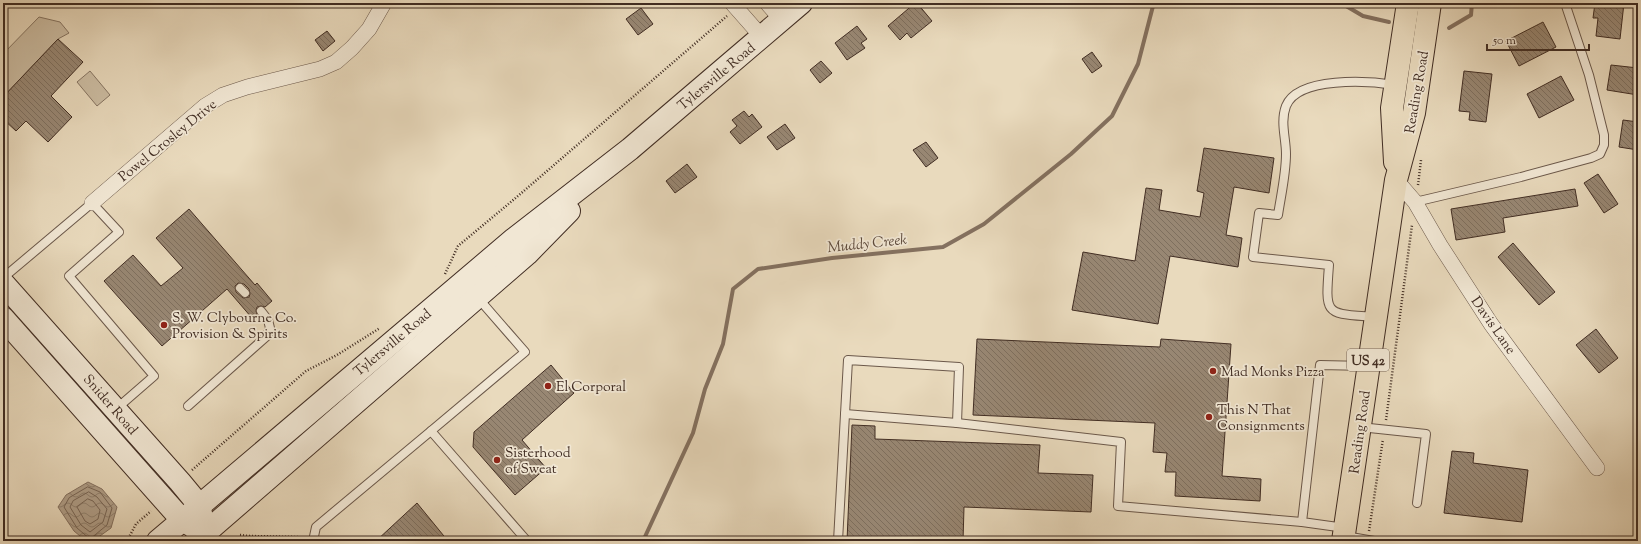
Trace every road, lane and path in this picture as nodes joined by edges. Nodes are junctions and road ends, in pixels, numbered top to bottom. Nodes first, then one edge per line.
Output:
1 (384, 3) edge
2 (767, 3) edge
3 (801, 3) edge
4 (1408, 3) edge
5 (1430, 3) edge
6 (1565, 3) edge
7 (731, 9) edge
8 (782, 20) junction
9 (762, 37) junction
10 (1395, 85) junction
11 (630, 149) junction
12 (1422, 155) dead end
13 (1396, 180) junction
14 (92, 202) junction
15 (1415, 202) junction
16 (3, 278) edge
17 (442, 278) dead end
18 (3, 283) edge
19 (477, 297) junction
20 (260, 311) dead end
21 (1375, 317) junction
22 (3, 318) edge
23 (386, 324) dead end
24 (1367, 366) junction
25 (188, 406) dead end
26 (115, 409) junction
27 (844, 414) junction
28 (957, 423) junction
29 (1359, 426) junction
30 (1384, 429) junction
31 (431, 431) junction
32 (1597, 468) dead end
33 (188, 473) dead end
34 (1417, 503) dead end
35 (199, 505) junction
36 (150, 511) dead end
37 (182, 520) junction
38 (1302, 522) junction
39 (240, 535) dead end
40 (1344, 535) edge
41 (249, 536) junction
42 (300, 537) dead end
43 (204, 538) edge
44 (1371, 540) edge
45 (127, 541) edge
46 (158, 541) edge
47 (253, 541) edge
48 (313, 541) edge
49 (527, 541) edge
50 (838, 541) edge

1 - 14 street, Powel Crosley Drive
2 - 8 street
3 - 8 main road, Tylersville Road
4 - 10 main road, Reading Road / US 42
5 - 13 main road, Reading Road / US 42
6 - 15 lane
7 - 9 street
7 - 17 path
8 - 9 main road, Tylersville Road
9 - 11 main road, Tylersville Road
10 - 13 main road, Reading Road / US 42
10 - 21 lane
11 - 19 main road, Tylersville Road
11 - 35 main road, Tylersville Road
12 - 15 path
13 - 15 street, Davis Lane
13 - 21 main road, Reading Road / US 42
14 - 16 lane
14 - 26 lane
15 - 30 path
15 - 32 street, Davis Lane
18 - 26 main road, Snider Road
19 - 31 lane
19 - 43 main road, Tylersville Road
20 - 25 lane
21 - 24 main road, Reading Road / US 42
22 - 37 main road, Snider Road
23 - 33 path
24 - 29 main road, Reading Road / US 42
24 - 38 lane
26 - 35 main road, Snider Road
27 - 28 lane
27 - 28 lane
27 - 50 lane
28 - 38 lane
29 - 30 lane
29 - 40 main road, Reading Road / US 42
30 - 34 lane
30 - 44 path
31 - 48 lane
31 - 49 lane
35 - 37 main road, Tylersville Road
35 - 43 main road, Snider Road
36 - 45 path
37 - 43 main road, Snider Road
37 - 46 main road, Tylersville Road
38 - 40 lane
39 - 41 path
40 - 44 lane
41 - 42 path
41 - 47 path

